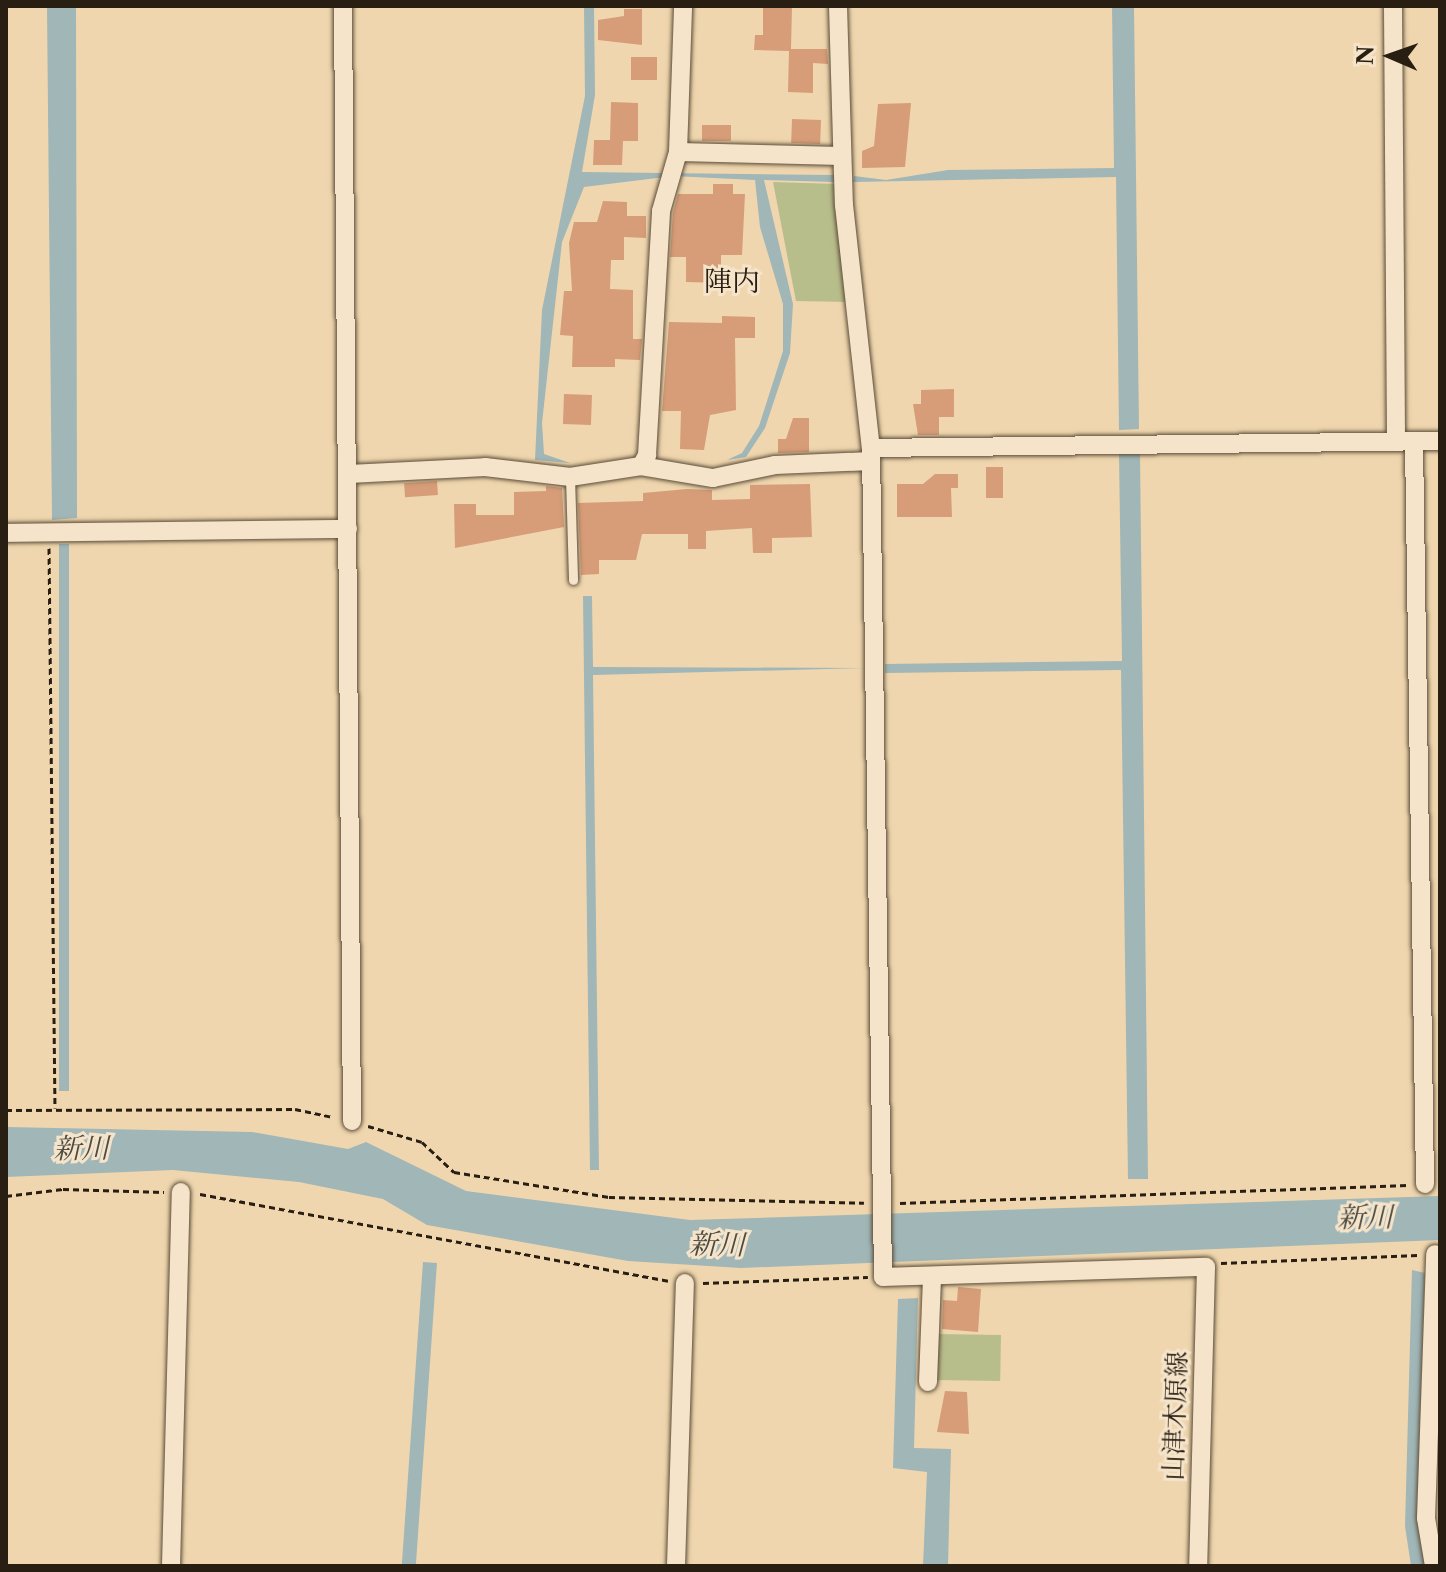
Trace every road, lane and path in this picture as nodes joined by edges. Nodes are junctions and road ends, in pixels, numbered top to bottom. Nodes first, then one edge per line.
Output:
1 (343, 6) edge
2 (683, 6) edge
3 (838, 6) edge
4 (1393, 6) edge
5 (842, 156) junction
6 (675, 166) junction
7 (1405, 441) junction
8 (1440, 441) edge
9 (871, 455) junction
10 (641, 466) junction
11 (349, 474) junction
12 (570, 477) junction
13 (348, 529) junction
14 (49, 532) junction
15 (6, 533) edge
16 (573, 580) dead end
17 (55, 1108) junction
18 (6, 1110) edge
19 (352, 1121) junction
20 (1425, 1184) joint
21 (181, 1192) junction
22 (6, 1196) edge
23 (882, 1208) junction
24 (1435, 1254) joint
25 (1206, 1267) junction
26 (883, 1272) junction
27 (932, 1277) junction
28 (685, 1283) junction
29 (928, 1382) dead end
30 (1434, 1499) edge
31 (171, 1566) edge
32 (676, 1566) edge
33 (1198, 1566) edge
34 (1434, 1566) edge

1 - 11 street
2 - 6 street
3 - 5 street
4 - 7 street
5 - 6 street
5 - 9 street
6 - 10 street
7 - 8 street
7 - 9 street
7 - 20 street
9 - 10 street
9 - 23 street
10 - 12 street
11 - 12 street
11 - 13 street
12 - 16 lane
13 - 14 street
13 - 19 street
14 - 15 street
14 - 17 path
17 - 18 path
17 - 19 path
19 - 23 path
20 - 23 path
21 - 22 path
21 - 28 path
21 - 31 street
23 - 26 street
24 - 25 path
24 - 30 street
25 - 27 street
25 - 33 street, 山津木原線
26 - 27 street
26 - 28 path
27 - 29 street
28 - 32 street
30 - 34 street

